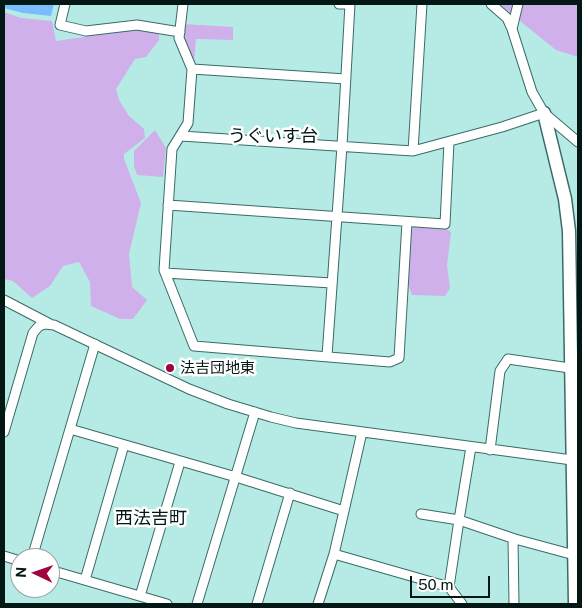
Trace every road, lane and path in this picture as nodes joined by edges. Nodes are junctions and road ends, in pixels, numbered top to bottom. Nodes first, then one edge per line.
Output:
1 (65, 4) edge
2 (183, 4) edge
3 (339, 4) edge
4 (350, 4) edge
5 (422, 4) edge
6 (491, 4) edge
7 (518, 4) edge
8 (512, 29) junction
9 (180, 32) junction
10 (192, 69) junction
11 (346, 79) junction
12 (544, 113) junction
13 (181, 136) junction
14 (449, 142) junction
15 (578, 142) edge
16 (342, 146) junction
17 (412, 151) junction
18 (168, 205) junction
19 (338, 216) junction
20 (407, 222) junction
21 (165, 272) junction
22 (332, 283) junction
23 (4, 300) edge
24 (54, 325) junction
25 (94, 344) junction
26 (327, 356) junction
27 (570, 368) junction
28 (255, 412) junction
29 (70, 429) junction
30 (4, 432) edge
31 (362, 432) junction
32 (124, 445) junction
33 (471, 447) junction
34 (490, 450) junction
35 (572, 460) junction
36 (180, 462) junction
37 (236, 477) junction
38 (290, 493) junction
39 (344, 510) junction
40 (421, 514) dead end
41 (460, 520) junction
42 (513, 539) junction
43 (35, 548) edge
44 (334, 554) junction
45 (576, 555) edge
46 (60, 573) edge
47 (85, 580) junction
48 (449, 587) junction
49 (140, 596) junction
50 (167, 604) edge
51 (197, 604) edge
52 (257, 604) edge
53 (318, 604) edge
54 (462, 604) edge
55 (514, 604) edge
56 (575, 604) edge

1 - 9 street
2 - 9 street
3 - 4 street
4 - 11 street
5 - 17 street
6 - 8 street
7 - 8 street
8 - 12 street
9 - 10 street
10 - 11 street
10 - 13 street
11 - 16 street
12 - 14 street
12 - 15 street
12 - 27 street
13 - 16 street
13 - 18 street
14 - 17 street
14 - 20 street
16 - 17 street
16 - 19 street
18 - 19 street
18 - 21 street
19 - 20 street
19 - 22 street
20 - 26 street
21 - 22 street
21 - 26 street
22 - 26 street
23 - 24 street
24 - 25 street
24 - 30 street
25 - 28 street
25 - 29 street
27 - 34 street
27 - 35 street
28 - 31 street
28 - 37 street
29 - 32 street
29 - 43 street
31 - 33 street
31 - 39 street
32 - 36 street
32 - 47 street
33 - 34 street
33 - 41 street
34 - 35 street
35 - 45 street
36 - 37 street
36 - 49 street
37 - 38 street
37 - 51 street
38 - 39 street
38 - 52 street
39 - 44 street
40 - 41 street
41 - 42 street
41 - 48 street
42 - 45 street
42 - 55 street
44 - 48 street
44 - 53 street
45 - 56 street
46 - 47 street
47 - 49 street
48 - 54 street
49 - 50 street

